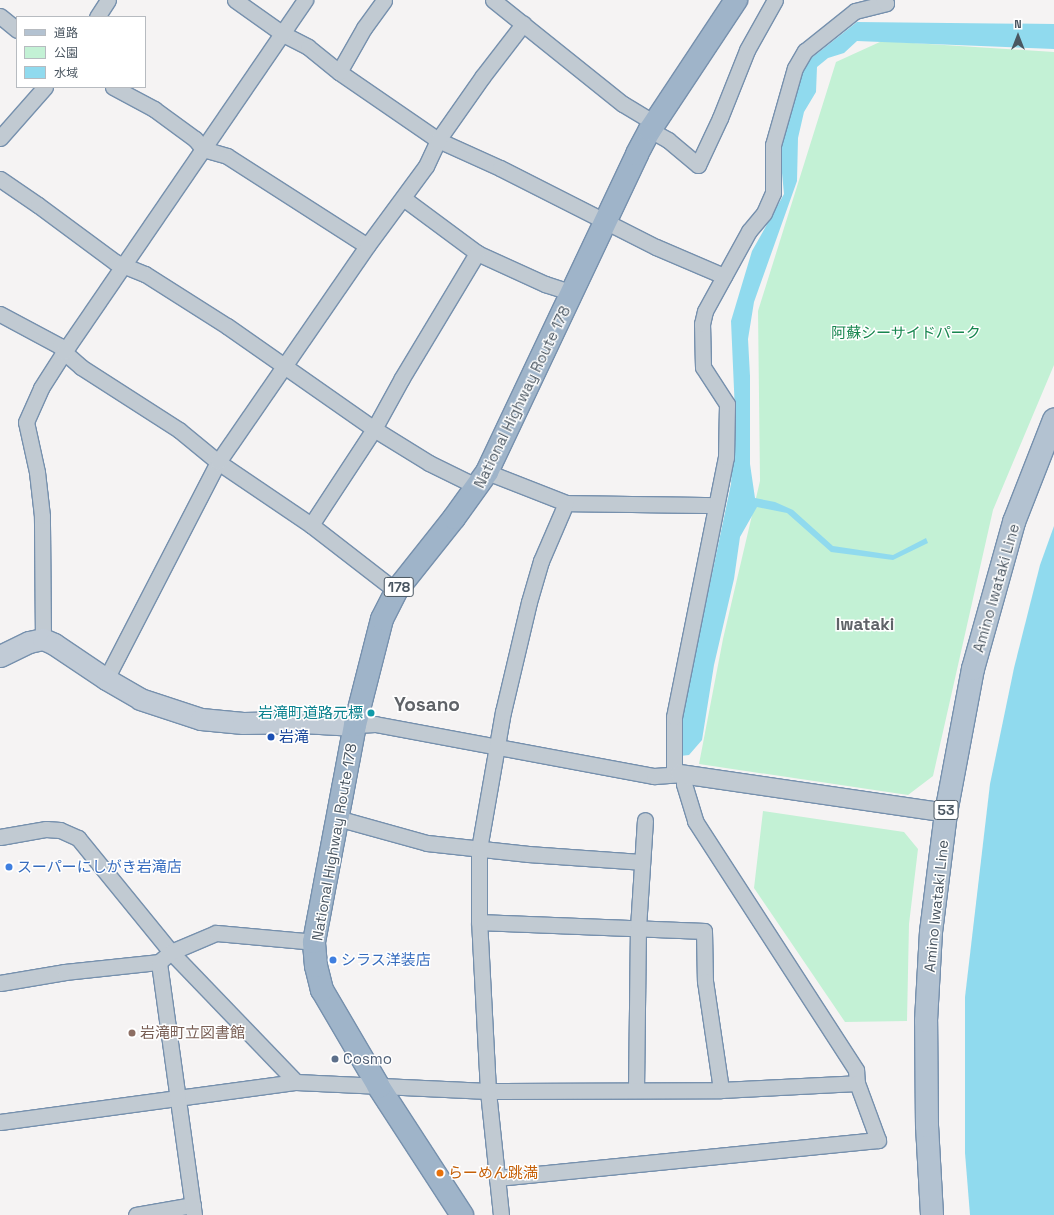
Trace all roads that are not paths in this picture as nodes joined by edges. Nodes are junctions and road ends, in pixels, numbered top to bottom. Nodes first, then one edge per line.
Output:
1 (108, 0) edge
2 (235, 0) edge
3 (305, 0) edge
4 (384, 0) edge
5 (493, 0) edge
6 (736, 0) edge
7 (775, 0) edge
8 (888, 1) edge
9 (98, 16) edge
10 (2, 20) edge
11 (523, 24) junction
12 (16, 29) edge
13 (283, 34) junction
14 (339, 72) junction
15 (44, 88) edge
16 (115, 88) edge
17 (652, 126) junction
18 (0, 138) edge
19 (438, 140) junction
20 (203, 149) junction
21 (0, 179) edge
22 (403, 198) junction
23 (605, 221) junction
24 (367, 246) junction
25 (477, 253) junction
26 (123, 265) junction
27 (724, 276) junction
28 (573, 293) junction
29 (0, 314) edge
30 (64, 352) junction
31 (283, 368) junction
32 (1054, 420) edge
33 (374, 430) junction
34 (218, 462) junction
35 (483, 480) junction
36 (566, 504) junction
37 (715, 505) junction
38 (311, 525) junction
39 (396, 591) junction
40 (43, 639) junction
41 (0, 656) edge
42 (106, 679) junction
43 (355, 725) junction
44 (497, 746) junction
45 (680, 774) junction
46 (946, 813) junction
47 (337, 818) junction
48 (645, 820) dead end
49 (0, 837) edge
50 (480, 849) junction
51 (641, 862) junction
52 (479, 922) junction
53 (638, 928) junction
54 (314, 942) junction
55 (171, 952) junction
56 (159, 962) junction
57 (0, 983) edge
58 (296, 1082) junction
59 (857, 1083) junction
60 (379, 1087) junction
61 (636, 1090) junction
62 (721, 1090) junction
63 (488, 1091) junction
64 (178, 1098) junction
65 (0, 1122) edge
66 (497, 1178) junction
67 (194, 1210) edge
68 (136, 1215) edge
69 (462, 1215) edge
70 (501, 1215) edge
71 (932, 1215) edge

1 - 9 street
2 - 13 street
3 - 13 street
4 - 14 street
5 - 11 street
6 - 17 highway, National Highway Route 178 / 178
7 - 17 street
8 - 27 street
10 - 12 street
11 - 17 street
11 - 19 street
13 - 14 street
13 - 20 street
14 - 19 street
15 - 18 street
16 - 20 street
17 - 23 highway, National Highway Route 178 / 178
19 - 22 street
19 - 23 street
20 - 24 street
20 - 26 street
21 - 26 street
22 - 24 street
22 - 25 street
23 - 27 street
23 - 28 highway, National Highway Route 178 / 178
24 - 31 street
25 - 28 street
25 - 33 street
26 - 30 street
26 - 31 street
27 - 37 street
28 - 35 highway, National Highway Route 178 / 178
29 - 30 street
30 - 34 street
30 - 40 street
31 - 33 street
31 - 34 street
32 - 46 main road, Amino Iwataki Line / 53
33 - 35 street
33 - 38 street
34 - 38 street
34 - 42 street
35 - 36 street
35 - 39 highway, National Highway Route 178 / 178
36 - 37 street
36 - 44 street
37 - 45 street
38 - 39 street
39 - 43 highway, National Highway Route 178 / 178
40 - 41 main road
40 - 42 main road
42 - 43 main road
43 - 44 street
43 - 47 highway, National Highway Route 178 / 178
44 - 45 street
44 - 50 street
45 - 46 street
45 - 59 street
46 - 71 main road, Amino Iwataki Line / 53
47 - 50 street
47 - 54 highway, National Highway Route 178 / 178
48 - 51 street
49 - 55 street
50 - 51 street
50 - 52 street
51 - 53 street
52 - 53 street
52 - 63 street
53 - 61 street
53 - 62 street
54 - 55 street
54 - 60 highway, National Highway Route 178 / 178
55 - 56 street
55 - 58 street
56 - 57 street
56 - 64 street
58 - 60 street
58 - 64 street
59 - 62 street
59 - 66 street
60 - 63 street
60 - 69 highway, National Highway Route 178 / 178
61 - 62 street
61 - 63 street
63 - 66 street
64 - 65 street
64 - 67 street
66 - 70 street
67 - 68 street

